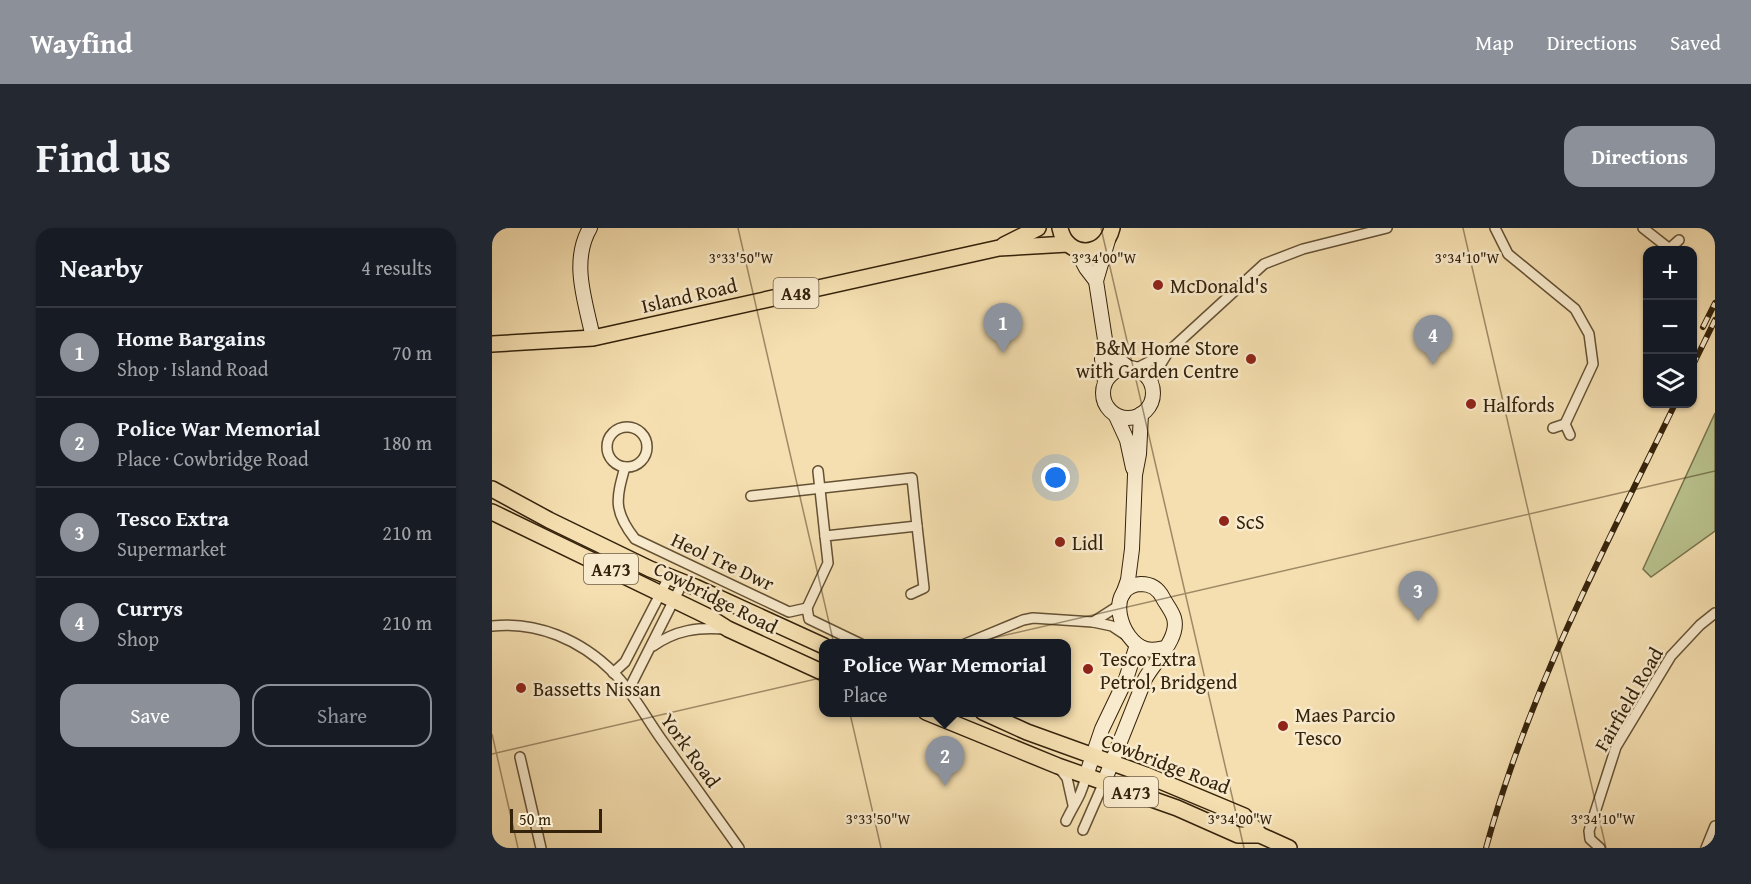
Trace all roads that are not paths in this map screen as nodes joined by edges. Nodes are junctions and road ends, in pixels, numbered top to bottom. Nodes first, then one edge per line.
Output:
1 (590, 228) edge
2 (1038, 228) edge
3 (1060, 228) edge
4 (1388, 228) edge
5 (1495, 228) edge
6 (1643, 228) edge
7 (1110, 234) edge
8 (1679, 240) dead end
9 (1665, 246) edge
10 (1674, 246) edge
11 (1072, 247) junction
12 (999, 248) junction
13 (1096, 281) junction
14 (593, 338) junction
15 (492, 344) edge
16 (1106, 346) junction
17 (1168, 352) junction
18 (1132, 368) junction
19 (1105, 382) junction
20 (1150, 382) junction
21 (1141, 414) junction
22 (1116, 416) junction
23 (1565, 424) junction
24 (1553, 428) dead end
25 (1570, 435) dead end
26 (625, 467) junction
27 (818, 471) dead end
28 (1135, 476) junction
29 (820, 488) junction
30 (492, 489) edge
31 (751, 496) dead end
32 (492, 512) edge
33 (917, 526) junction
34 (825, 536) junction
35 (1132, 549) junction
36 (676, 579) junction
37 (1149, 585) junction
38 (911, 594) dead end
39 (668, 596) junction
40 (1121, 600) junction
41 (807, 608) junction
42 (1715, 613) edge
43 (1093, 622) junction
44 (492, 626) edge
45 (728, 630) junction
46 (851, 639) edge
47 (977, 639) edge
48 (1134, 642) junction
49 (819, 644) edge
50 (651, 647) junction
51 (1165, 648) junction
52 (819, 671) edge
53 (613, 673) junction
54 (627, 691) junction
55 (938, 717) edge
56 (994, 717) edge
57 (1092, 756) junction
58 (520, 757) dead end
59 (1112, 763) junction
60 (1058, 766) junction
61 (1086, 776) junction
62 (1104, 783) junction
63 (1073, 806) junction
64 (1066, 821) dead end
65 (1715, 826) edge
66 (1083, 830) dead end
67 (1260, 835) junction
68 (541, 848) edge
69 (739, 848) edge
70 (1289, 848) edge
71 (1600, 848) edge
72 (1706, 848) edge

1 - 14 street
2 - 12 main road, A48
3 - 11 main road
4 - 17 street
5 - 23 street
6 - 9 street
7 - 11 main road, A48
7 - 13 street
8 - 10 street
11 - 12 main road, A48
11 - 13 street
12 - 14 main road, Island Road / A48
13 - 16 street
14 - 15 main road, Island Road / A48
16 - 18 street
16 - 19 street
17 - 18 street
17 - 20 street
18 - 19 street
18 - 20 street
19 - 22 street
20 - 21 street
21 - 22 street
21 - 28 street
22 - 28 street
23 - 24 street
23 - 25 street
26 - 26 street
26 - 41 street, Heol Tre Dwr
27 - 29 street
28 - 35 street
29 - 31 street
29 - 33 street
29 - 34 street
30 - 36 main road, Cowbridge Road / A473
32 - 39 main road, Cowbridge Road / A473
33 - 34 street
33 - 38 street
34 - 41 street
35 - 37 street
35 - 40 street
36 - 39 street
36 - 39 street
36 - 49 main road, Cowbridge Road / A473
37 - 40 street
37 - 51 street
39 - 45 main road, Cowbridge Road / A473
39 - 50 street
39 - 53 street
40 - 43 street
40 - 48 street
41 - 46 street
42 - 71 street, Fairfield Road
43 - 47 street
43 - 48 street
44 - 53 street, York Road
45 - 50 street
45 - 52 main road, Cowbridge Road / A473
48 - 51 street
48 - 57 street
50 - 54 street
51 - 59 street
53 - 54 street, York Road
54 - 69 street, York Road
55 - 60 main road, Cowbridge Road / A473
56 - 57 main road, Cowbridge Road / A473
57 - 59 main road, Cowbridge Road / A473
57 - 61 street
58 - 68 street
59 - 62 street
59 - 67 main road, Cowbridge Road / A473
60 - 61 main road, Cowbridge Road / A473
60 - 63 street
61 - 62 main road, Cowbridge Road / A473
61 - 63 street
62 - 66 street
62 - 67 main road, Cowbridge Road / A473
63 - 64 street
65 - 72 street
67 - 70 main road, Cowbridge Road / A473

